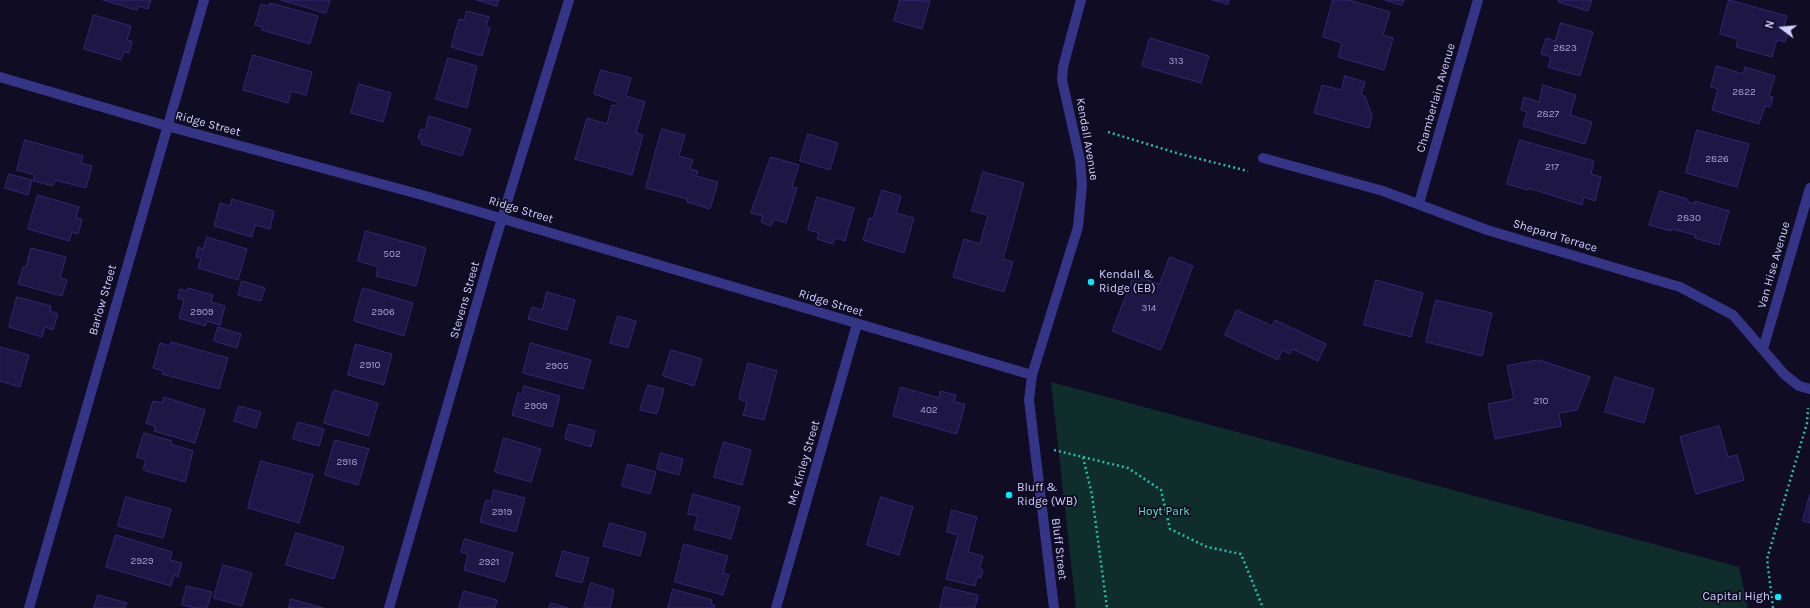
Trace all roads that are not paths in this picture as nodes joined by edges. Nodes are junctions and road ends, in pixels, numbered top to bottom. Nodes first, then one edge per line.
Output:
1 (204, 0) edge
2 (569, 0) edge
3 (1081, 0) edge
4 (1478, 0) edge
5 (0, 76) edge
6 (167, 126) junction
7 (1263, 158) road end
8 (1810, 188) edge
9 (1419, 203) junction
10 (502, 218) junction
11 (857, 324) junction
12 (1763, 349) junction
13 (1032, 375) junction
14 (1809, 389) edge
15 (28, 608) edge
16 (389, 608) edge
17 (776, 608) edge
18 (1054, 608) edge

1 - 6 street, Barlow Street
2 - 10 street, Stevens Street
3 - 13 street, Kendall Avenue
4 - 9 street, Chamberlain Avenue
5 - 6 street, Ridge Street
6 - 10 street, Ridge Street
6 - 15 street, Barlow Street
7 - 9 street, Shepard Terrace
8 - 12 street, Van Hise Avenue
9 - 12 street, Shepard Terrace
10 - 11 street, Ridge Street
10 - 16 street, Stevens Street
11 - 13 street, Ridge Street
11 - 17 street, Mc Kinley Street
12 - 14 street, Shepard Terrace
13 - 18 street, Bluff Street

